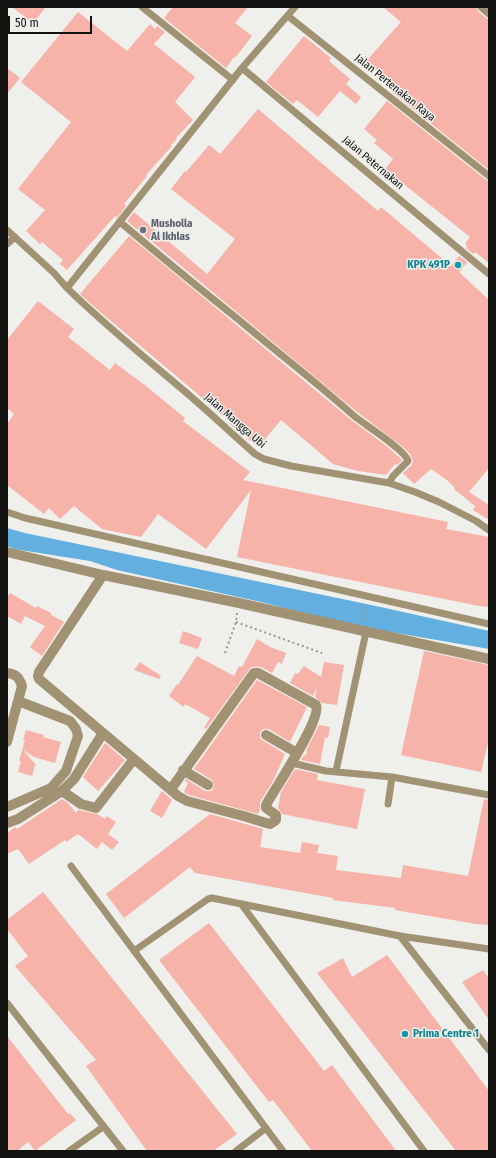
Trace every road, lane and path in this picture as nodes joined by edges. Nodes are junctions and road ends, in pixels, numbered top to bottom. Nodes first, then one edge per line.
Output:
1 (142, 7) edge
2 (295, 7) edge
3 (481, 7) edge
4 (489, 14) edge
5 (288, 16) junction
6 (242, 68) junction
7 (233, 80) junction
8 (489, 176) edge
9 (120, 222) junction
10 (7, 230) edge
11 (15, 237) junction
12 (7, 244) edge
13 (489, 274) edge
14 (67, 288) junction
15 (389, 483) junction
16 (7, 512) edge
17 (489, 530) edge
18 (7, 552) edge
19 (103, 575) junction
20 (365, 603) dead end
21 (239, 604) junction
22 (362, 619) dead end
23 (236, 622) junction
24 (489, 624) edge
25 (366, 632) junction
26 (225, 653) dead end
27 (322, 653) dead end
28 (489, 659) edge
29 (7, 673) edge
30 (18, 701) junction
31 (103, 734) junction
32 (266, 735) dead end
33 (7, 742) edge
34 (297, 753) junction
35 (134, 759) junction
36 (292, 763) junction
37 (183, 770) junction
38 (336, 771) junction
39 (392, 777) junction
40 (208, 785) dead end
41 (171, 789) junction
42 (62, 791) junction
43 (489, 795) edge
44 (388, 804) dead end
45 (7, 807) edge
46 (7, 823) edge
47 (71, 866) dead end
48 (242, 905) junction
49 (400, 936) junction
50 (489, 949) edge
51 (134, 951) junction
52 (7, 1003) edge
53 (489, 1050) edge
54 (103, 1127) junction
55 (266, 1128) junction
56 (69, 1151) edge
57 (123, 1151) edge
58 (236, 1151) edge
59 (283, 1151) edge
60 (424, 1151) edge

1 - 7 lane
2 - 5 lane
3 - 4 lane
5 - 6 lane
5 - 8 lane, Jalan Pertenakan Raya
6 - 7 lane
6 - 13 lane, Jalan Peternakan
7 - 9 lane
9 - 14 lane
9 - 15 lane
10 - 11 lane, Jalan Mangga Ubi
11 - 12 lane
11 - 14 lane, Jalan Mangga Ubi
14 - 15 lane, Jalan Mangga Ubi
15 - 17 lane, Jalan Mangga Ubi
16 - 24 lane
18 - 19 street
19 - 21 street
19 - 31 street
20 - 22 path
21 - 23 path
21 - 25 street
23 - 26 path
23 - 27 path
25 - 28 street
25 - 38 lane
29 - 30 street
30 - 33 street
30 - 45 street
31 - 35 street
31 - 42 street
32 - 34 street
34 - 36 street
34 - 37 street
35 - 41 street
35 - 42 street
36 - 38 lane
36 - 41 street
37 - 40 street
37 - 41 street
38 - 39 lane
39 - 43 lane
39 - 44 lane
42 - 46 street
47 - 51 lane
48 - 49 lane
48 - 51 lane
48 - 60 lane
49 - 50 lane
49 - 53 lane
51 - 55 lane
52 - 54 lane
54 - 56 lane
54 - 57 lane
55 - 58 lane
55 - 59 lane

